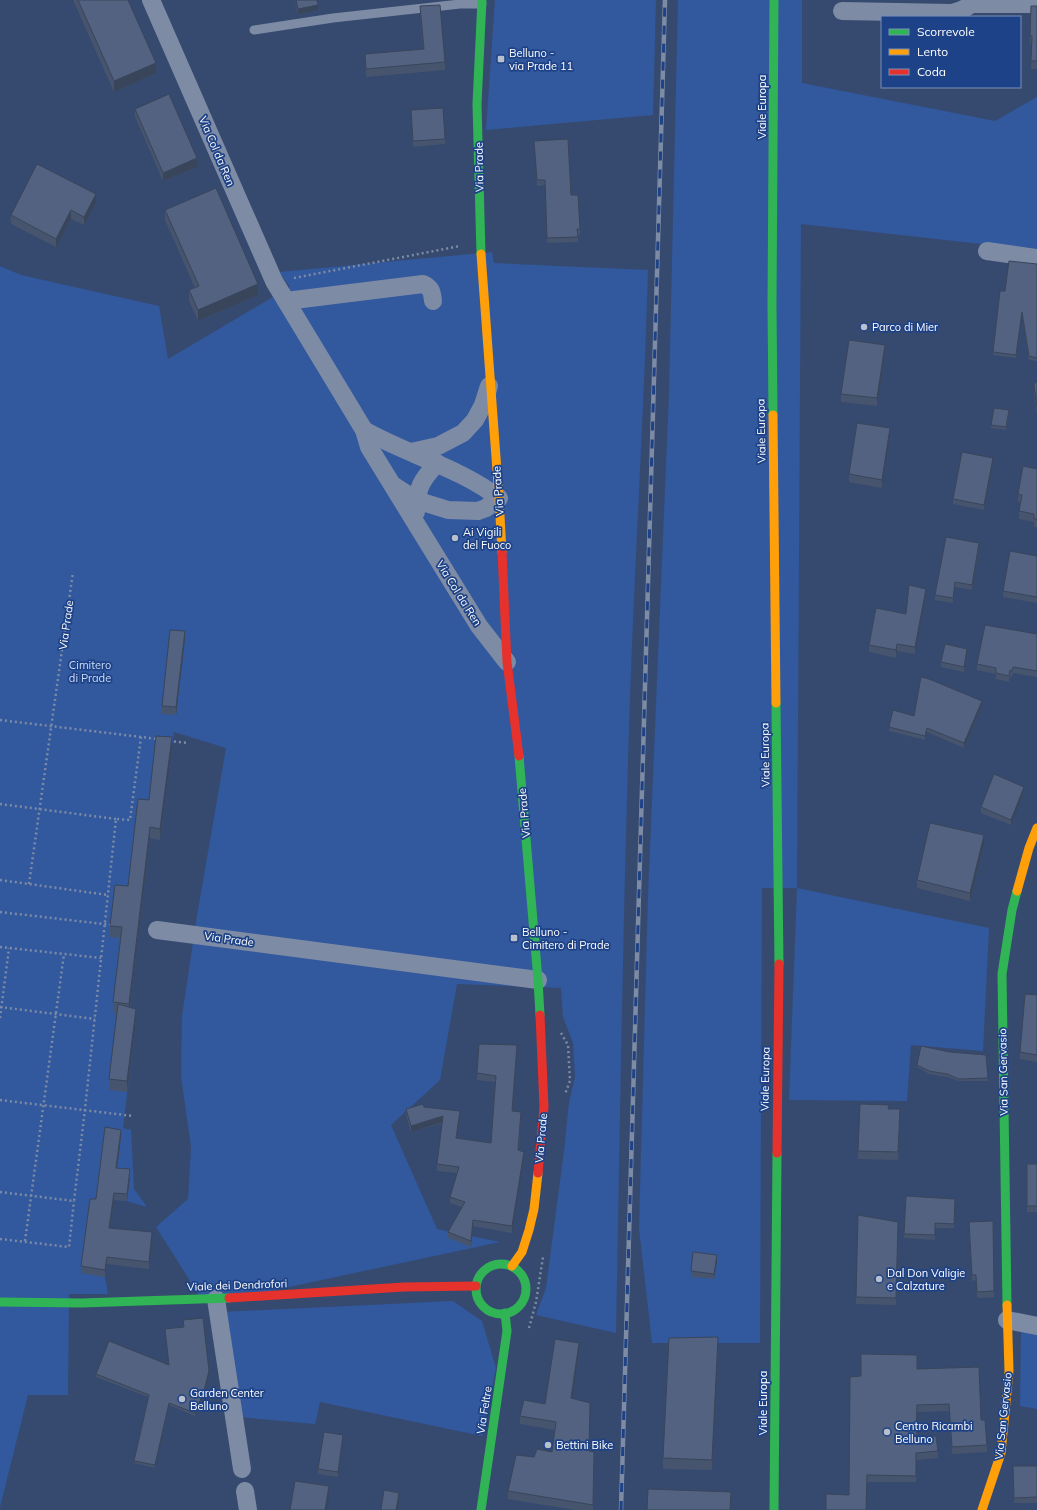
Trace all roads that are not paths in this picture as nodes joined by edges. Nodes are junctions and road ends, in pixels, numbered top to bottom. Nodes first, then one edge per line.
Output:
1 (152, 0) edge
2 (774, 0) edge
3 (482, 2) edge
4 (973, 2) edge
5 (1037, 4) edge
6 (842, 11) dead end
7 (254, 30) dead end
8 (987, 251) dead end
9 (1037, 258) edge
10 (286, 301) junction
11 (433, 301) dead end
12 (490, 381) junction
13 (364, 430) junction
14 (411, 452) junction
15 (437, 463) junction
16 (393, 484) junction
17 (500, 498) junction
18 (416, 500) junction
19 (415, 522) junction
20 (507, 662) junction
21 (1037, 828) edge
22 (157, 930) dead end
23 (538, 980) junction
24 (512, 1266) junction
25 (476, 1286) junction
26 (216, 1299) junction
27 (0, 1302) edge
28 (505, 1313) junction
29 (1006, 1320) junction
30 (1037, 1326) edge
31 (242, 1469) dead end
32 (245, 1491) dead end
33 (248, 1510) edge
34 (481, 1510) edge
35 (774, 1510) edge
36 (982, 1510) edge

1 - 10 street, Via Col da Ren
2 - 35 main road, Viale Europa
3 - 7 lane
3 - 12 main road, Via Prade
4 - 5 street
4 - 6 street
8 - 9 street
10 - 11 street
10 - 13 street, Via Col da Ren
12 - 14 street
12 - 17 main road, Via Prade
13 - 14 street, Via Col da Ren
13 - 16 street, Via Col da Ren
14 - 15 street, Via Col da Ren
15 - 17 street, Via Col da Ren
15 - 18 street
16 - 18 street, Via Col da Ren
16 - 19 street, Via Col da Ren
17 - 18 street, Via Col da Ren
17 - 20 main road, Via Prade
18 - 19 street
19 - 20 street, Via Col da Ren
20 - 23 main road, Via Prade
21 - 29 main road, Via San Gervasio
22 - 23 street, Via Prade
23 - 24 main road, Via Prade
24 - 25 main road
24 - 28 main road
25 - 26 main road, Viale dei Dendrofori
25 - 28 main road
26 - 27 main road, Viale dei Dendrofori
26 - 31 street
28 - 34 main road, Via Feltre
29 - 30 street
29 - 36 main road, Via San Gervasio
32 - 33 street

